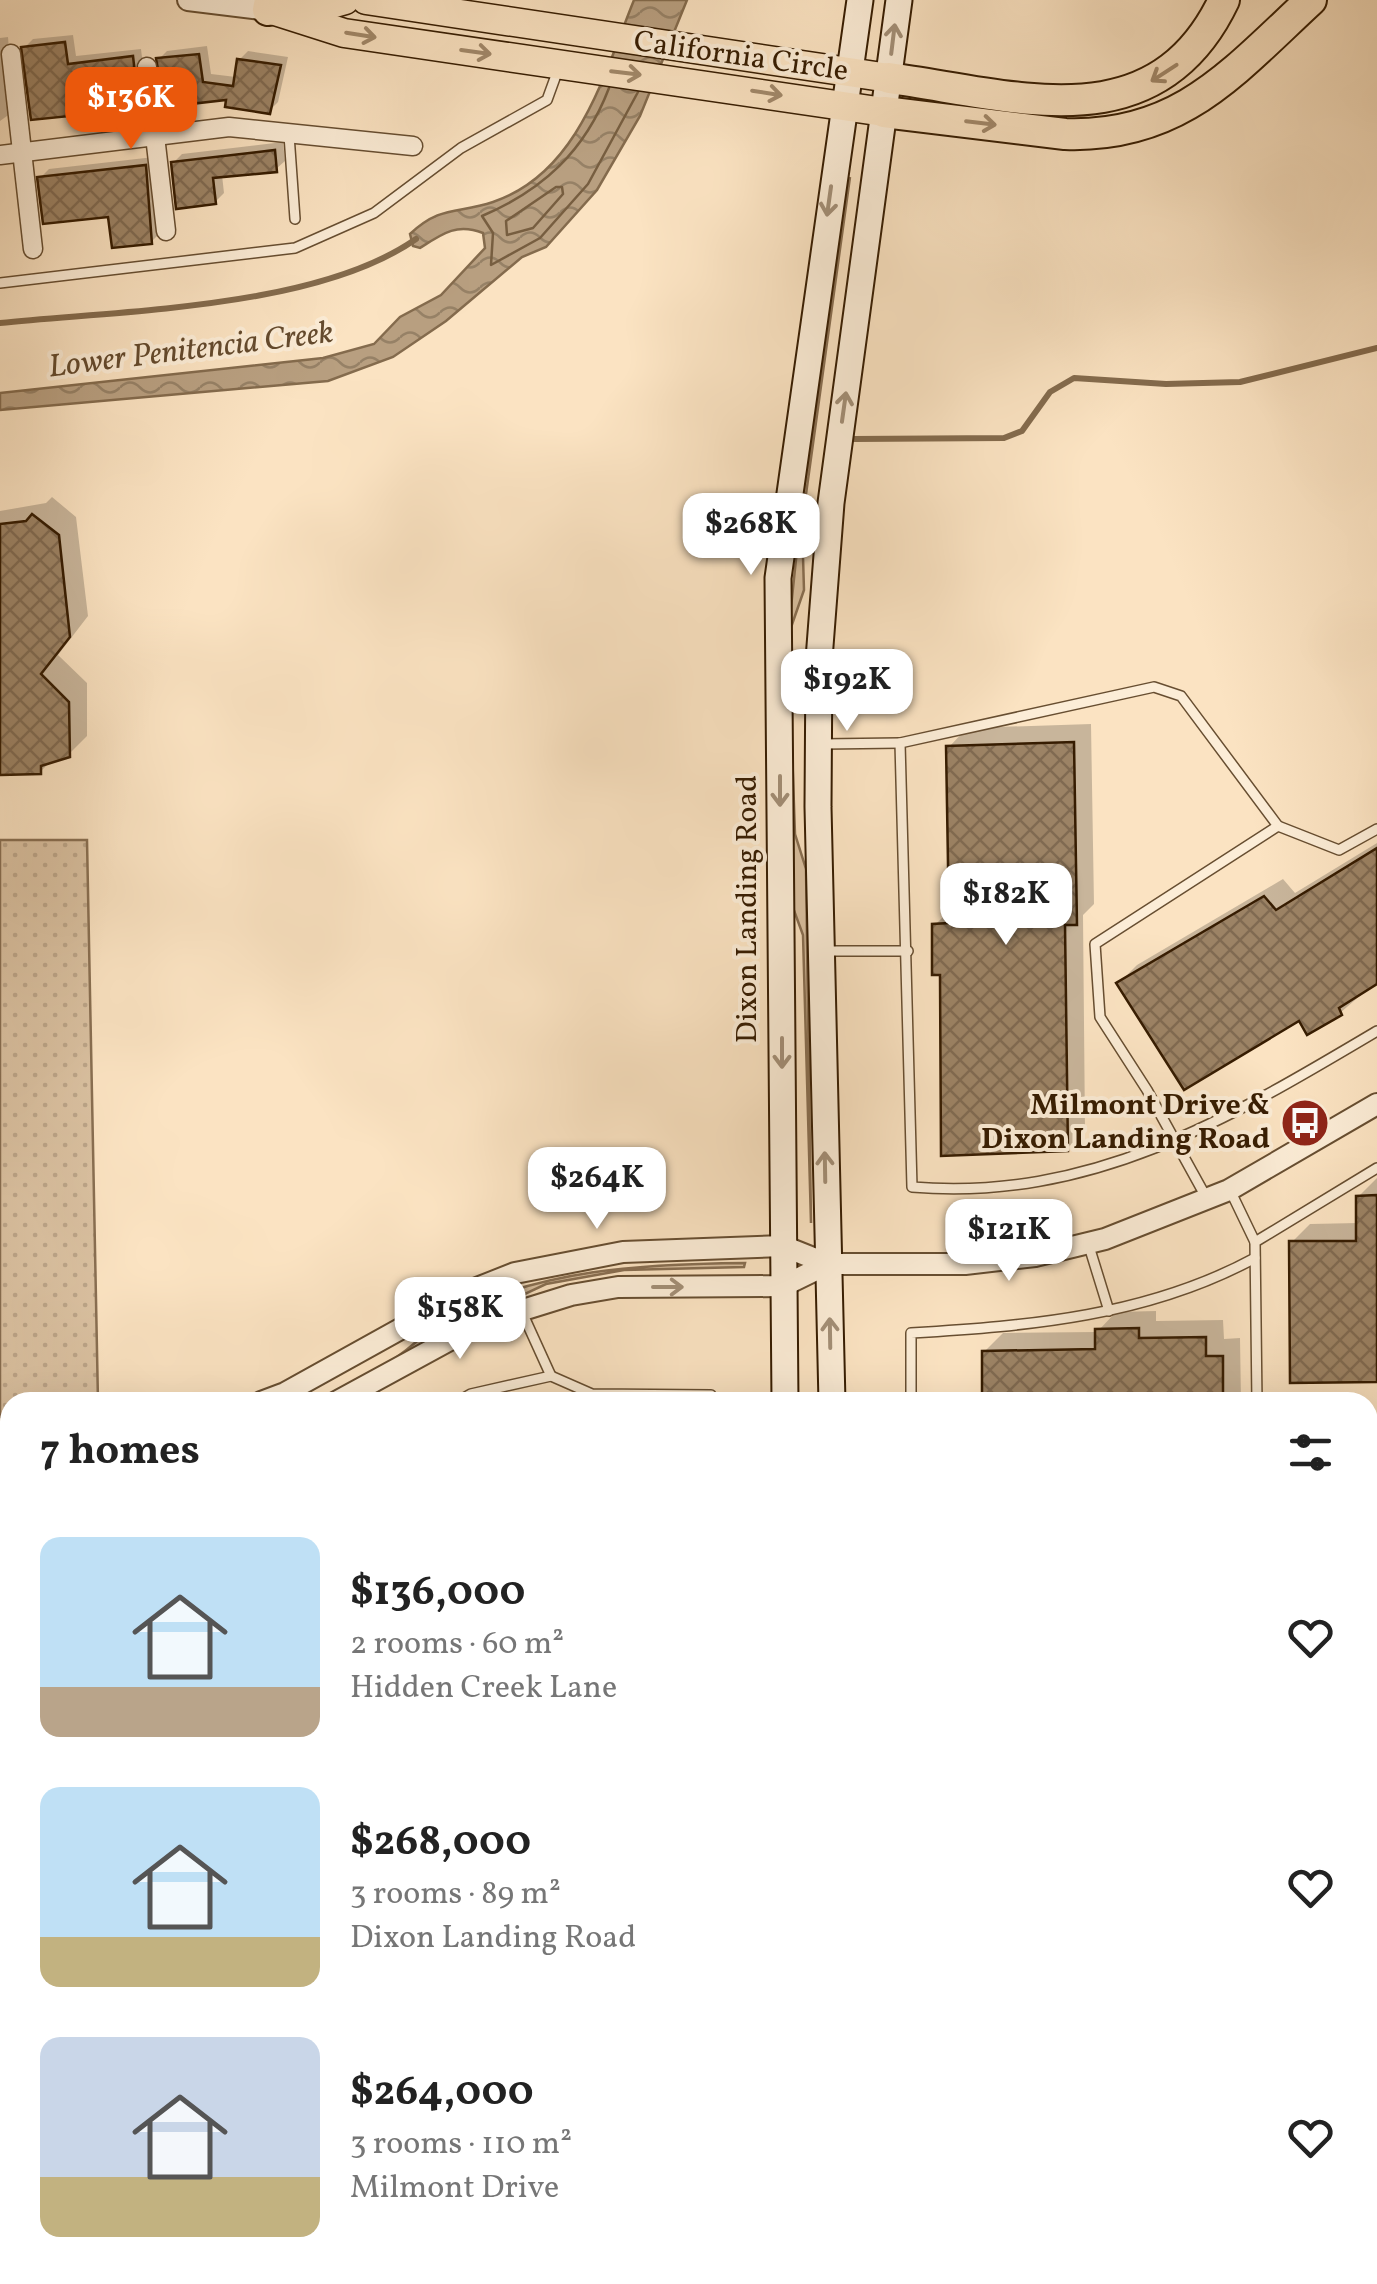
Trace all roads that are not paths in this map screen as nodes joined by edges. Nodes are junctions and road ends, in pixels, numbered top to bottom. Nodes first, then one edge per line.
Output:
1 (188, 0) edge
2 (346, 0) edge
3 (366, 0) edge
4 (860, 0) edge
5 (899, 0) edge
6 (1224, 0) edge
7 (1310, 0) edge
8 (283, 6) edge
9 (11, 54) dead end
10 (560, 65) junction
11 (147, 67) dead end
12 (847, 73) junction
13 (888, 78) junction
14 (842, 104) junction
15 (884, 112) junction
16 (289, 132) junction
17 (153, 137) junction
18 (414, 146) dead end
19 (22, 152) junction
20 (0, 155) edge
21 (294, 219) dead end
22 (166, 231) dead end
23 (33, 249) dead end
24 (0, 283) edge
25 (900, 743) junction
26 (820, 744) junction
27 (1278, 826) junction
28 (1377, 829) edge
29 (908, 950) junction
30 (821, 951) junction
31 (1377, 1032) edge
32 (1375, 1110) edge
33 (1175, 1141) junction
34 (1377, 1168) edge
35 (1229, 1190) junction
36 (1207, 1200) junction
37 (1254, 1242) junction
38 (1088, 1243) junction
39 (783, 1246) junction
40 (1255, 1258) junction
41 (828, 1264) junction
42 (783, 1286) junction
43 (521, 1310) junction
44 (1108, 1311) junction
45 (552, 1376) junction
46 (298, 1392) edge
47 (354, 1392) edge
48 (480, 1392) edge
49 (588, 1392) edge
50 (785, 1392) edge
51 (832, 1392) edge
52 (911, 1392) edge
53 (1257, 1392) edge

1 - 8 street, California Circle
2 - 8 highway, California Circle
3 - 12 highway, California Circle
4 - 12 main road, Dixon Landing Road
13 -> 5 main road
6 -> 13 highway
15 -> 7 highway
8 -> 10 highway, California Circle
9 - 19 street
10 -> 14 highway, California Circle
10 - 24 lane
11 - 17 street
12 - 13 highway, California Circle
12 - 14 main road, Dixon Landing Road
13 - 15 main road
14 - 15 highway, California Circle
14 -> 39 main road, Dixon Landing Road
26 -> 15 main road
16 - 17 street
16 - 18 street
16 - 21 lane
17 - 19 street
17 - 22 street
19 - 20 street
19 - 23 street
25 - 26 lane
25 - 27 lane
25 - 29 lane
26 - 30 main road
27 - 28 lane
27 - 33 lane
29 - 30 lane
29 - 33 lane
41 -> 30 main road
31 - 33 lane
32 - 35 street
33 - 36 lane
34 - 37 lane
35 - 36 street
35 - 37 lane
36 - 38 street
37 - 40 lane
38 - 41 street
38 - 44 lane
39 - 41 street
39 - 42 main road, Dixon Landing Road
39 - 46 street
40 - 44 lane
40 - 53 lane
41 - 42 street
51 -> 41 main road
43 -> 42 street
42 - 50 main road, Dixon Landing Road
43 - 45 lane
43 - 47 street
44 - 52 lane
45 - 48 lane
45 - 49 lane

